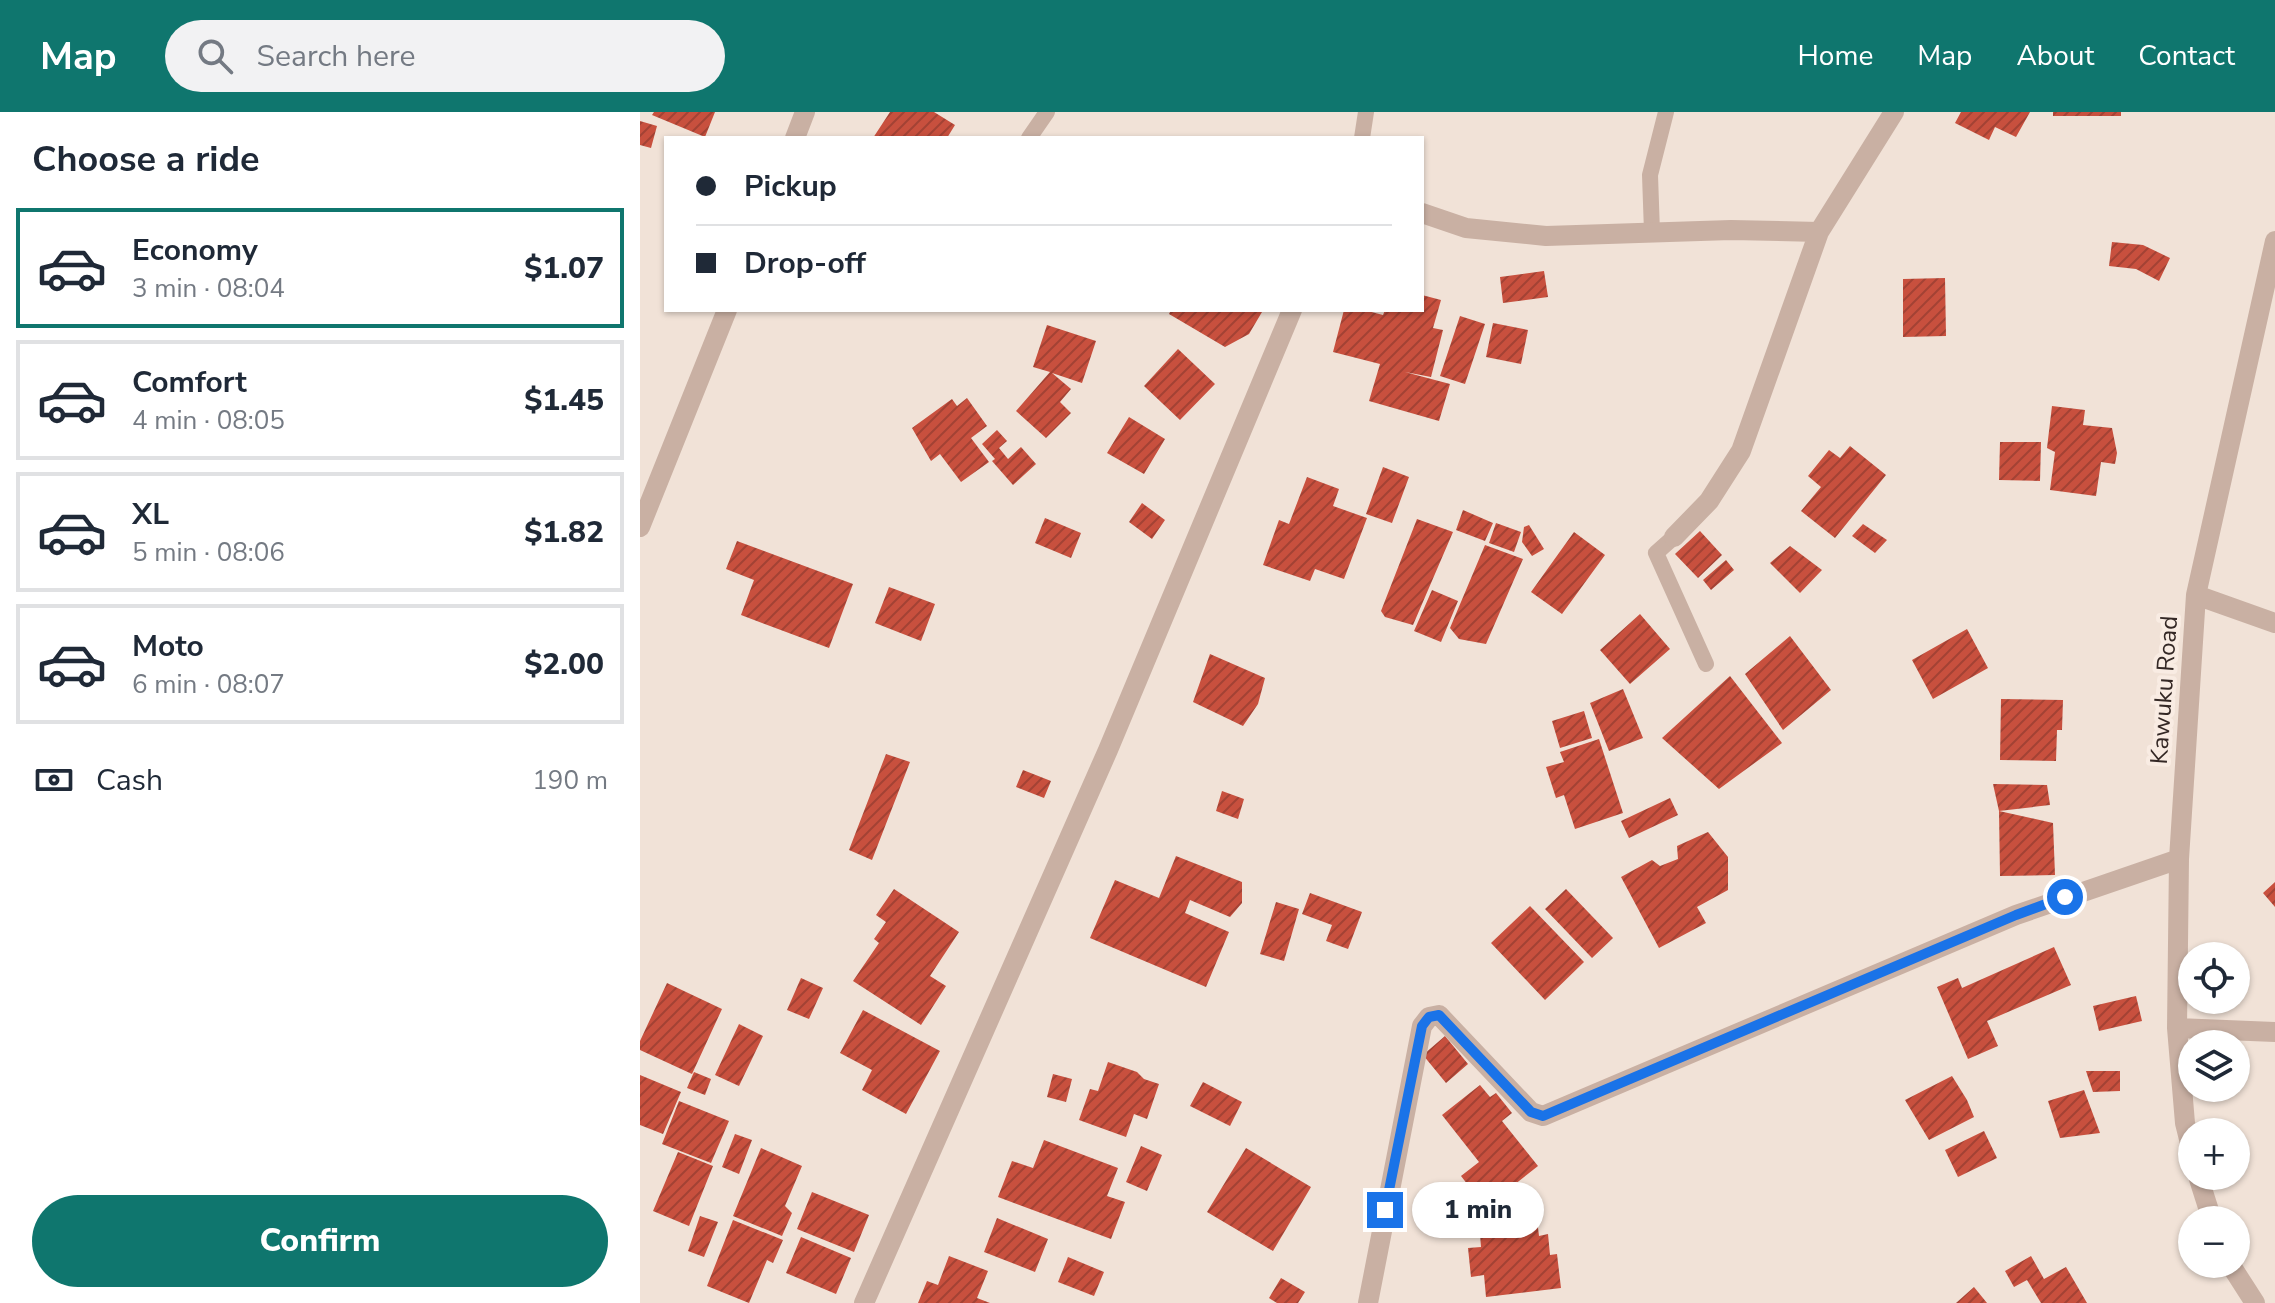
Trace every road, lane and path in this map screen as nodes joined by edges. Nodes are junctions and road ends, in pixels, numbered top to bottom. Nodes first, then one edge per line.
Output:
1 (805, 112) edge
2 (1047, 112) edge
3 (1366, 112) edge
4 (1666, 112) edge
5 (1894, 112) edge
6 (796, 136) edge
7 (1030, 136) edge
8 (1362, 136) edge
9 (1424, 214) edge
10 (1652, 232) junction
11 (1819, 232) junction
12 (2275, 241) edge
13 (726, 312) edge
14 (1291, 312) edge
15 (640, 527) edge
16 (1674, 537) joint
17 (2196, 595) junction
18 (2275, 623) edge
19 (1706, 664) dead end
20 (2179, 859) junction
21 (2177, 1028) junction
22 (2275, 1032) edge
23 (2185, 1118) edge
24 (2239, 1278) edge
25 (864, 1303) edge
26 (1368, 1303) edge
27 (2255, 1303) edge

1 - 6 street
2 - 7 lane
3 - 8 lane
4 - 10 lane
5 - 11 street
9 - 10 street
10 - 11 street
11 - 16 street
12 - 17 street, Kawuku Road
13 - 15 street
14 - 25 street
16 - 19 lane
17 - 18 street
17 - 20 street, Kawuku Road
20 - 21 street, Kawuku Road
20 - 26 street
21 - 22 street
21 - 23 street, Kawuku Road
24 - 27 street

